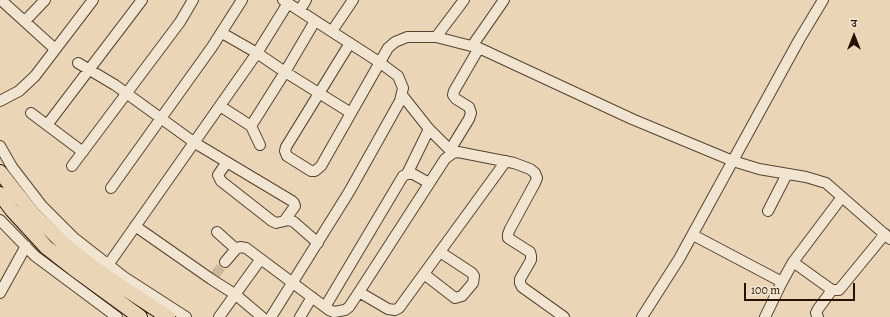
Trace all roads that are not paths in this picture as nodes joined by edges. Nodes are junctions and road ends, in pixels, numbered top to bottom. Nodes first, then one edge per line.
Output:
1 (1, 0) edge
2 (45, 0) edge
3 (93, 0) edge
4 (142, 0) edge
5 (193, 0) edge
6 (242, 0) edge
7 (306, 0) edge
8 (353, 0) edge
9 (464, 0) edge
10 (504, 0) edge
11 (823, 0) edge
12 (286, 2) edge
13 (300, 10) junction
14 (25, 21) junction
15 (315, 21) junction
16 (332, 31) junction
17 (222, 33) junction
18 (436, 37) junction
19 (350, 43) junction
20 (475, 47) junction
21 (56, 49) junction
22 (257, 53) junction
23 (379, 62) junction
24 (78, 63) dead end
25 (89, 70) junction
26 (285, 72) junction
27 (319, 93) junction
28 (127, 94) junction
29 (402, 95) junction
30 (0, 101) edge
31 (220, 106) junction
32 (31, 113) dead end
33 (351, 113) junction
34 (160, 118) junction
35 (47, 125) junction
36 (250, 126) junction
37 (429, 129) junction
38 (195, 143) junction
39 (260, 145) dead end
40 (0, 148) edge
41 (452, 151) junction
42 (83, 152) junction
43 (506, 161) junction
44 (733, 161) junction
45 (4, 162) edge
46 (227, 162) junction
47 (72, 166) dead end
48 (0, 172) edge
49 (407, 174) junction
50 (786, 174) junction
51 (429, 183) junction
52 (111, 188) dead end
53 (0, 194) edge
54 (842, 197) junction
55 (768, 211) dead end
56 (0, 220) edge
57 (285, 220) junction
58 (135, 226) junction
59 (217, 232) dead end
60 (693, 235) junction
61 (887, 237) edge
62 (318, 243) junction
63 (26, 246) junction
64 (236, 249) junction
65 (440, 252) junction
66 (260, 260) junction
67 (225, 262) tunnel mouth
68 (794, 262) junction
69 (108, 265) junction
70 (424, 274) junction
71 (782, 282) junction
72 (293, 283) junction
73 (832, 290) junction
74 (360, 292) junction
75 (0, 293) edge
76 (236, 295) junction
77 (312, 297) junction
78 (325, 307) junction
79 (396, 314) edge
80 (117, 317) edge
81 (140, 317) edge
82 (168, 317) edge
83 (186, 317) edge
84 (219, 317) edge
85 (262, 317) edge
86 (271, 317) edge
87 (300, 317) edge
88 (564, 317) edge
89 (642, 317) edge
90 (765, 317) edge
91 (818, 317) edge

1 - 14 street
2 - 14 street
3 - 21 street
4 - 25 street
5 - 28 street
6 - 17 street
7 - 13 street
8 - 16 street
9 - 18 street
10 - 20 street
11 - 44 street
12 - 13 street
12 - 22 street
13 - 15 street
14 - 21 street
15 - 16 street
15 - 26 street
16 - 19 street
17 - 22 street
17 - 34 street
18 - 20 street
18 - 23 street
19 - 23 street
19 - 27 street
20 - 41 street
20 - 44 street
21 - 30 street
22 - 26 street
22 - 31 street
23 - 29 street
23 - 33 street
24 - 25 street
25 - 28 street
25 - 35 street
26 - 27 street
26 - 36 street
27 - 33 street
27 - 33 street
28 - 34 street
28 - 42 street
29 - 37 street
29 - 62 street
31 - 36 street
31 - 38 street
32 - 35 street
34 - 38 street
34 - 52 street
35 - 42 street
36 - 39 street
37 - 41 street
37 - 49 street
38 - 46 street
38 - 58 street
40 - 45 street
41 - 43 street
41 - 51 street
42 - 47 street
43 - 65 street
43 - 88 street
44 - 50 street
44 - 60 street
45 - 69 street
46 - 57 street
46 - 57 street
48 - 82 highway
49 - 51 street
49 - 78 street
50 - 54 street
50 - 55 street
51 - 74 street
53 - 81 highway
54 - 61 street
54 - 68 street
56 - 63 street
57 - 62 street
58 - 69 street
58 - 76 street
59 - 64 street
60 - 71 street
60 - 89 street
61 - 73 street
62 - 72 street
63 - 75 street
63 - 80 street
64 - 66 street
64 - 67 street
65 - 70 street
65 - 70 street
66 - 72 street
66 - 76 street
68 - 71 street
68 - 73 street
69 - 83 street
70 - 79 street
71 - 90 street
72 - 77 street
72 - 86 street
73 - 91 street
74 - 78 street
74 - 79 street
76 - 84 street
76 - 85 street
77 - 78 street
77 - 87 street

